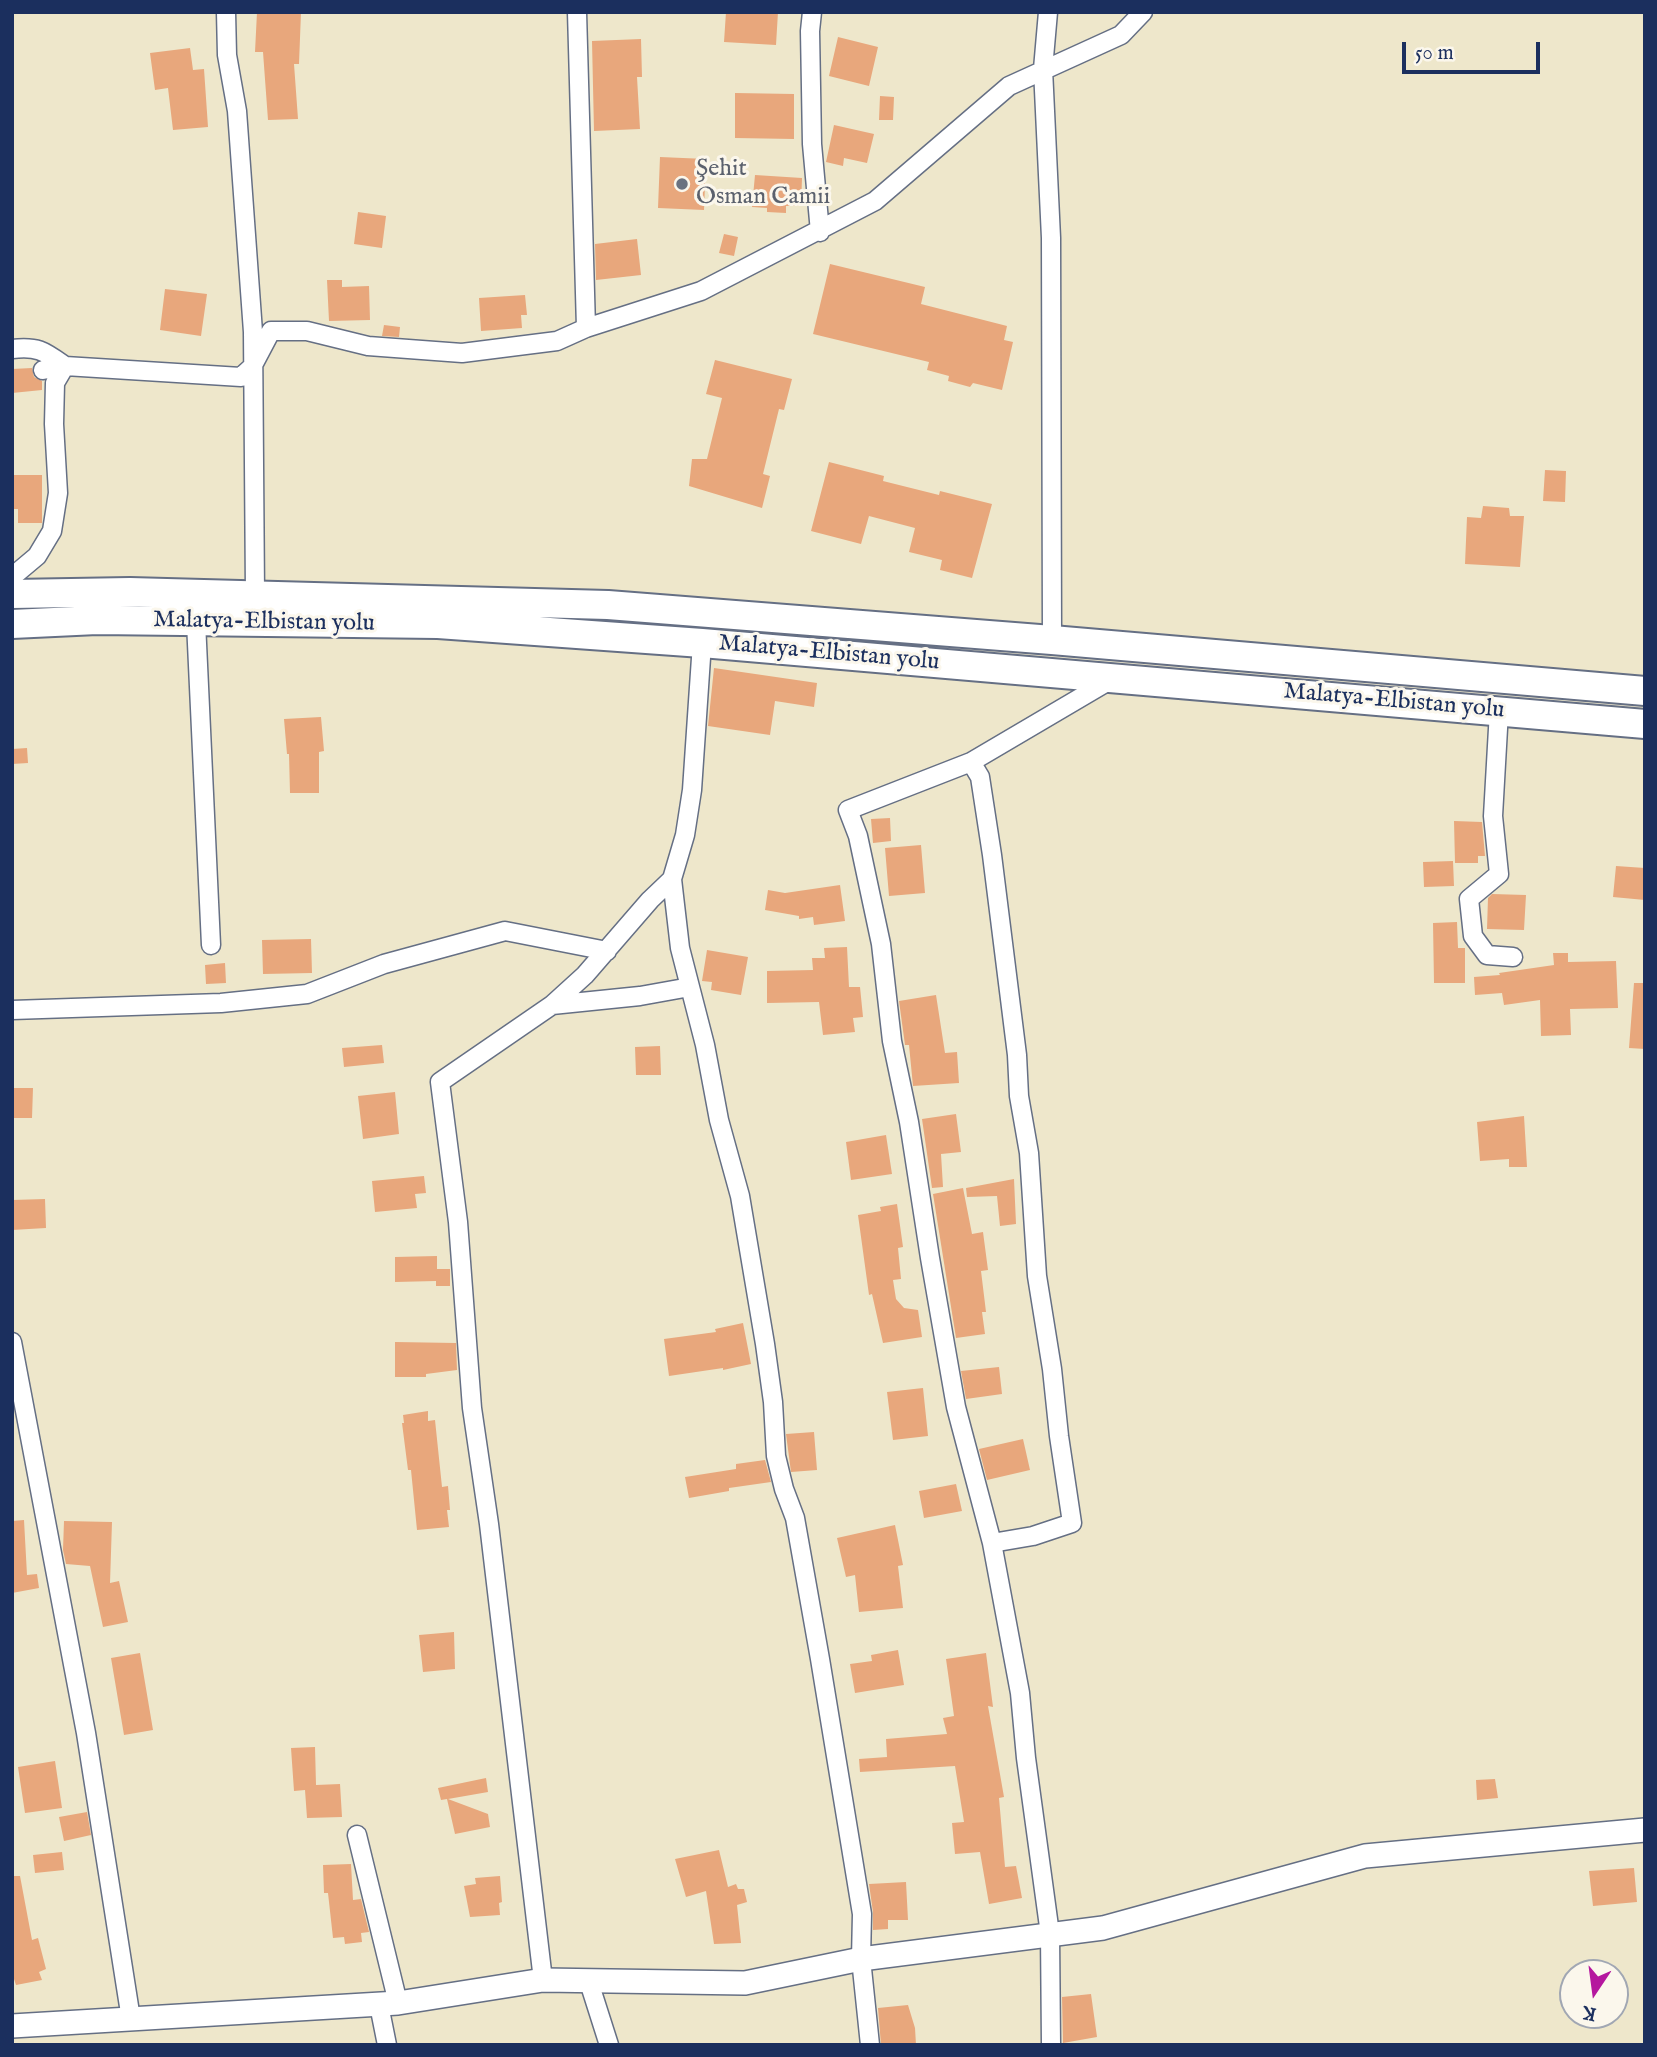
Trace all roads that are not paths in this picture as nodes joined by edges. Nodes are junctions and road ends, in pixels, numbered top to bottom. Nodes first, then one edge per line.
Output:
1 (226, 12) edge
2 (577, 12) edge
3 (812, 12) edge
4 (1048, 12) edge
5 (1143, 12) edge
6 (1043, 69) junction
7 (820, 232) junction
8 (586, 328) junction
9 (12, 349) edge
10 (65, 366) junction
11 (252, 367) junction
12 (43, 370) dead end
13 (12, 577) edge
14 (12, 594) edge
15 (256, 595) junction
16 (196, 622) junction
17 (12, 624) edge
18 (1052, 640) junction
19 (702, 643) junction
20 (1114, 678) junction
21 (1645, 691) edge
22 (1499, 711) junction
23 (1645, 724) edge
24 (971, 762) junction
25 (672, 879) junction
26 (211, 945) dead end
27 (607, 951) junction
28 (1513, 957) dead end
29 (690, 987) junction
30 (552, 1005) junction
31 (12, 1010) edge
32 (12, 1342) edge
33 (992, 1543) junction
34 (1645, 1830) edge
35 (357, 1835) dead end
36 (1050, 1934) junction
37 (861, 1959) junction
38 (589, 1979) junction
39 (543, 1980) junction
40 (391, 2004) junction
41 (131, 2019) junction
42 (12, 2026) edge
43 (387, 2045) edge
44 (609, 2045) edge
45 (870, 2045) edge
46 (1051, 2045) edge

1 - 11 street
2 - 8 street
3 - 7 street
4 - 6 street
5 - 6 street
6 - 7 street
6 - 18 street
7 - 8 street
8 - 11 street
9 - 10 street
10 - 11 street
10 - 12 street
10 - 13 street
11 - 15 street
14 - 15 main road, Malatya-Elbistan yolu
15 - 18 main road, Malatya-Elbistan yolu
16 - 17 main road, Malatya-Elbistan yolu
16 - 19 main road, Malatya-Elbistan yolu
16 - 26 street
18 - 21 main road, Malatya-Elbistan yolu
19 - 20 main road, Malatya-Elbistan yolu
19 - 25 street
20 - 22 main road, Malatya-Elbistan yolu
20 - 24 street
22 - 23 main road, Malatya-Elbistan yolu
22 - 28 street
24 - 33 street
24 - 33 street
25 - 27 street
25 - 29 street
27 - 30 street
27 - 31 street
29 - 30 street
29 - 37 street
30 - 39 street
32 - 41 street
33 - 36 street
34 - 36 street
35 - 40 street
36 - 37 street
36 - 46 street
37 - 38 street
37 - 45 street
38 - 39 street
38 - 44 street
39 - 40 street
40 - 41 street
40 - 43 street
41 - 42 street

